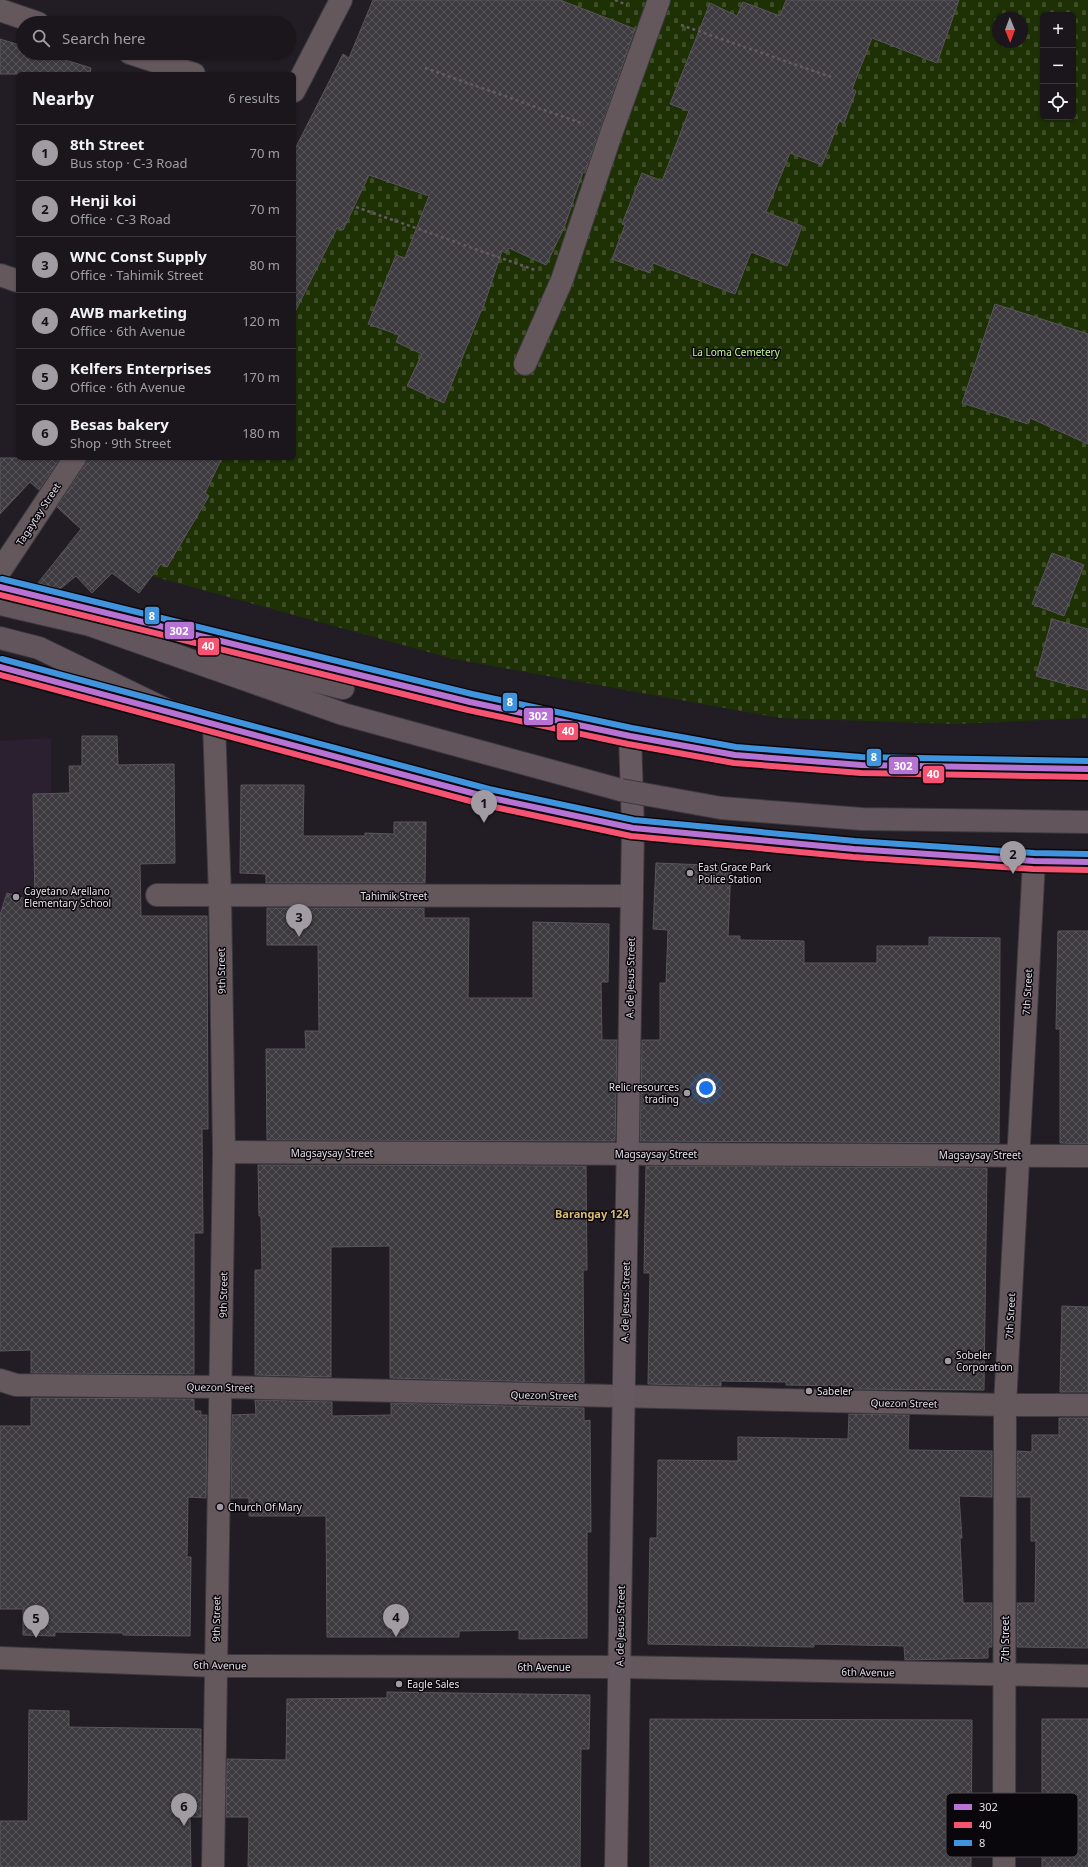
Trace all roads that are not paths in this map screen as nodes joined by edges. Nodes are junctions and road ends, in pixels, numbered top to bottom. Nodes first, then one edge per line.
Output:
1 (341, 0) edge
2 (656, 8) edge
3 (0, 10) edge
4 (18, 16) edge
5 (151, 60) edge
6 (188, 72) edge
7 (296, 87) edge
8 (0, 276) edge
9 (16, 280) edge
10 (525, 364) dead end
11 (74, 460) edge
12 (0, 571) edge
13 (0, 586) edge
14 (0, 604) edge
15 (93, 626) junction
16 (0, 638) edge
17 (0, 667) edge
18 (343, 688) dead end
19 (173, 713) junction
20 (214, 723) junction
21 (630, 736) junction
22 (1088, 769) edge
23 (1088, 822) edge
24 (633, 828) junction
25 (1034, 861) junction
26 (1088, 862) edge
27 (157, 895) dead end
28 (220, 896) junction
29 (632, 896) junction
30 (224, 1152) junction
31 (627, 1154) junction
32 (1019, 1156) junction
33 (1088, 1156) edge
34 (0, 1380) edge
35 (222, 1387) junction
36 (624, 1396) junction
37 (1005, 1405) junction
38 (1088, 1405) edge
39 (0, 1658) edge
40 (215, 1666) junction
41 (620, 1667) junction
42 (1005, 1674) junction
43 (1088, 1676) edge
44 (1004, 1793) edge
45 (1004, 1857) edge
46 (213, 1867) edge
47 (616, 1867) edge
48 (1004, 1867) edge

1 - 7 street
2 - 10 street
3 - 4 street
5 - 6 street
8 - 9 street
11 - 12 street, Tagaytay Street
13 - 21 main road
14 - 15 highway
15 - 18 highway
15 - 23 highway, bridge
16 - 19 highway
17 - 19 main road
19 - 20 main road
20 - 24 main road
20 - 28 street, 9th Street
21 - 22 main road
21 - 24 main road, A. de Jesus Street
24 - 25 main road
24 - 29 main road, A. de Jesus Street
25 - 26 main road
25 - 32 street, 7th Street
27 - 28 street, Tahimik Street
28 - 29 street, Tahimik Street
28 - 30 street, 9th Street
29 - 31 main road, A. de Jesus Street
30 - 31 street, Magsaysay Street
30 - 35 street, 9th Street
31 - 32 street, Magsaysay Street
31 - 36 main road, A. de Jesus Street
32 - 33 street, Magsaysay Street
32 - 37 street, 7th Street
34 - 35 street, Quezon Street
35 - 36 street, Quezon Street
35 - 40 street, 9th Street
36 - 37 street, Quezon Street
36 - 41 main road, A. de Jesus Street
37 - 38 street, Quezon Street
37 - 42 street, 7th Street
39 - 40 street, 6th Avenue
40 - 41 street, 6th Avenue
40 - 46 street, 9th Street
41 - 42 street, 6th Avenue
41 - 47 main road, A. de Jesus Street
42 - 43 street, 6th Avenue
42 - 44 street, 7th Street
45 - 48 street, 7th Street

